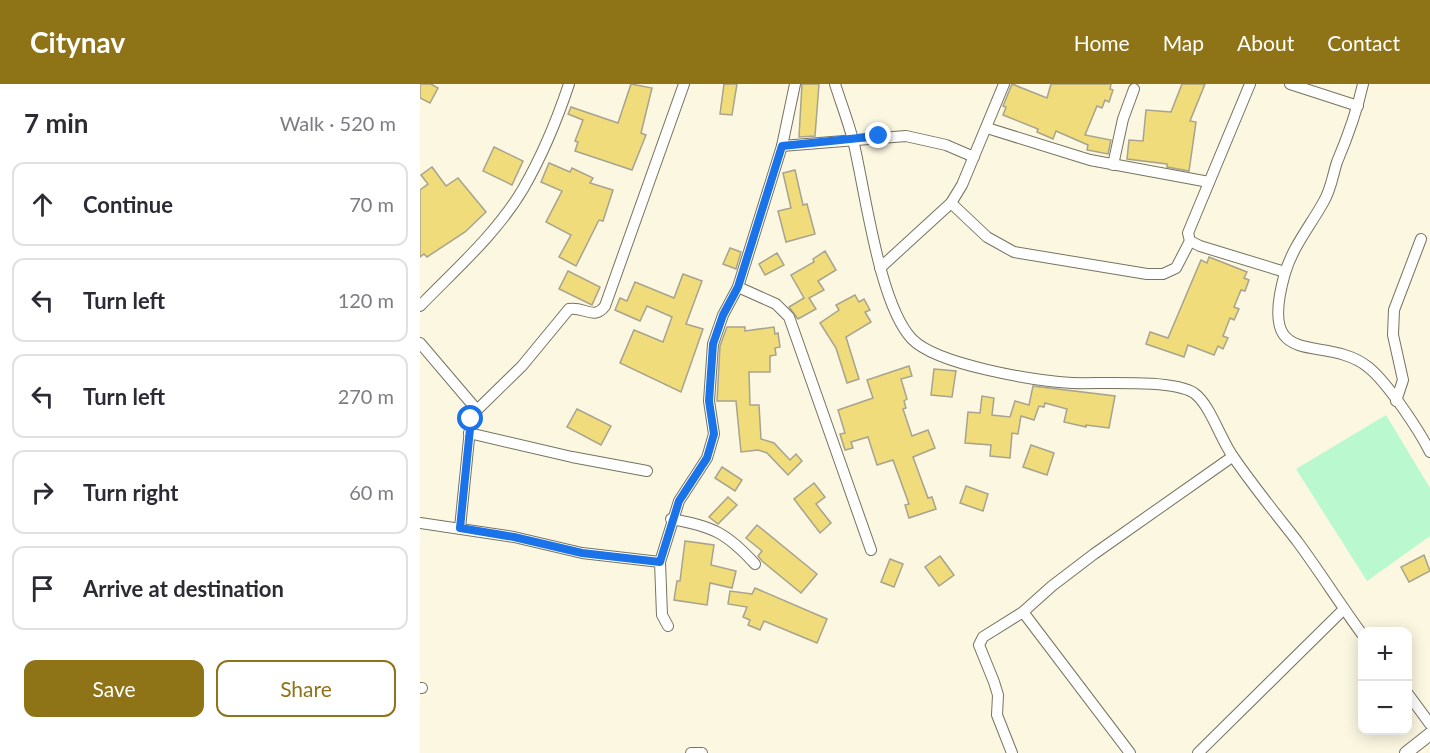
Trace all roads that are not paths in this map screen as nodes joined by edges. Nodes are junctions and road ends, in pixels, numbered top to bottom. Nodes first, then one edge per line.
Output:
1 (569, 84) edge
2 (684, 84) edge
3 (795, 84) edge
4 (835, 84) edge
5 (1004, 84) edge
6 (1250, 84) edge
7 (1290, 84) edge
8 (1363, 84) edge
9 (1134, 89) dead end
10 (1358, 106) junction
11 (987, 128) junction
12 (852, 138) junction
13 (782, 146) junction
14 (974, 157) junction
15 (1113, 165) junction
16 (1209, 182) junction
17 (951, 203) junction
18 (1421, 239) dead end
19 (1190, 241) junction
20 (880, 268) junction
21 (1285, 272) junction
22 (738, 287) junction
23 (420, 306) edge
24 (420, 343) edge
25 (1396, 401) junction
26 (477, 410) junction
27 (469, 433) junction
28 (1429, 445) edge
29 (1232, 457) junction
30 (648, 471) dead end
31 (671, 519) junction
32 (420, 523) edge
33 (460, 528) junction
34 (872, 550) dead end
35 (660, 562) junction
36 (755, 564) dead end
37 (1344, 609) junction
38 (1023, 612) junction
39 (668, 626) dead end
40 (1358, 628) edge
41 (1412, 701) edge
42 (1430, 724) edge
43 (1430, 734) edge
44 (691, 753) edge
45 (702, 753) edge
46 (1012, 753) edge
47 (1130, 753) edge
48 (1198, 753) edge
49 (1406, 753) edge

1 - 23 street
2 - 26 street
3 - 13 street
4 - 12 street
5 - 11 street
6 - 16 street
7 - 10 street
8 - 10 street
9 - 15 street
10 - 21 street
11 - 14 street
11 - 15 street
12 - 13 street
12 - 14 street
12 - 20 street
13 - 22 street
14 - 17 street
15 - 16 street
16 - 19 street
17 - 19 street
17 - 20 street
18 - 25 street
19 - 21 street
20 - 29 street
21 - 25 street
22 - 31 street
22 - 34 street
24 - 26 street
25 - 28 street
26 - 27 street
27 - 30 street
27 - 33 street
29 - 37 street
29 - 38 street
31 - 35 street
31 - 36 street
32 - 33 street
33 - 35 street
35 - 39 street
37 - 40 street
37 - 48 street
38 - 46 street
38 - 47 street
41 - 42 street
43 - 49 street
44 - 45 street

